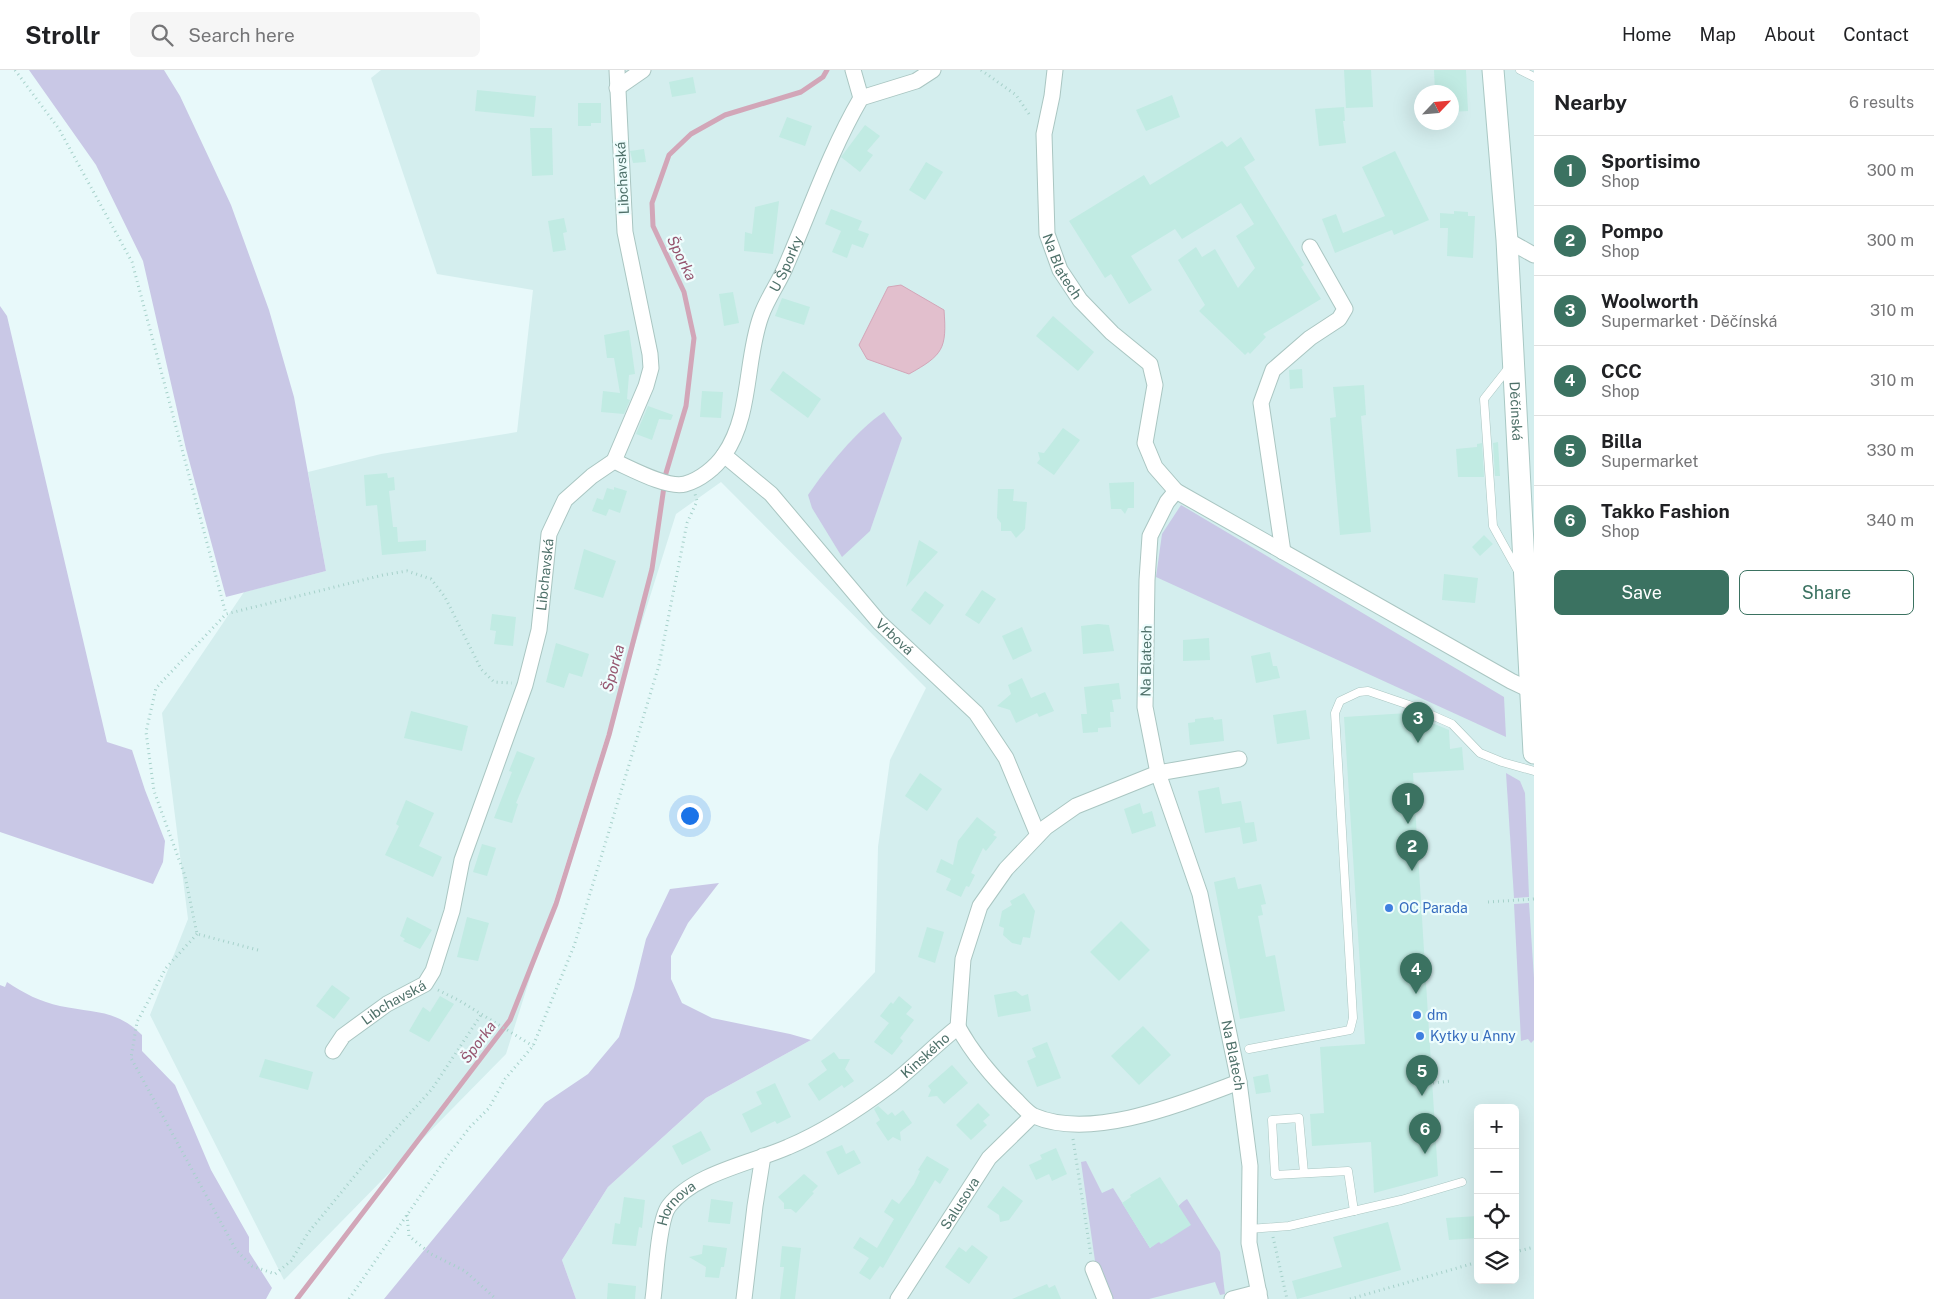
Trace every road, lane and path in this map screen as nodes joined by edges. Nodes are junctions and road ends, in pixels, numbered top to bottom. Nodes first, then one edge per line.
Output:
1 (15, 70) edge
2 (617, 70) edge
3 (643, 70) edge
4 (853, 70) edge
5 (933, 70) edge
6 (982, 70) edge
7 (1055, 70) edge
8 (1493, 70) edge
9 (1520, 70) edge
10 (1534, 77) edge
11 (617, 88) junction
12 (861, 98) junction
13 (1044, 134) junction
14 (1507, 240) junction
15 (1310, 247) dead end
16 (1534, 255) edge
17 (1512, 362) junction
18 (724, 455) junction
19 (614, 461) junction
20 (683, 484) junction
21 (1172, 497) junction
22 (1282, 552) junction
23 (1524, 581) junction
24 (226, 614) junction
25 (525, 684) junction
26 (1530, 690) junction
27 (1533, 730) edge
28 (1534, 753) edge
29 (1239, 760) dead end
30 (1534, 771) edge
31 (1158, 773) junction
32 (1038, 835) junction
33 (1534, 899) edge
34 (1488, 902) dead end
35 (197, 934) junction
36 (258, 950) dead end
37 (425, 984) junction
38 (481, 1015) junction
39 (958, 1027) junction
40 (532, 1046) junction
41 (1249, 1049) dead end
42 (333, 1051) dead end
43 (1451, 1081) dead end
44 (1239, 1082) junction
45 (1433, 1083) dead end
46 (1032, 1116) junction
47 (1072, 1126) junction
48 (763, 1156) junction
49 (1304, 1173) junction
50 (1462, 1182) dead end
51 (1354, 1211) junction
52 (406, 1214) junction
53 (1250, 1229) junction
54 (1271, 1229) junction
55 (1534, 1247) edge
56 (1519, 1251) edge
57 (1474, 1263) edge
58 (1093, 1269) joint
59 (1259, 1295) edge
60 (349, 1299) edge
61 (496, 1299) edge
62 (653, 1299) edge
63 (744, 1299) edge
64 (898, 1299) edge
65 (1105, 1299) edge
66 (1232, 1299) edge
67 (1287, 1299) edge
68 (1350, 1299) edge

1 - 24 path
2 - 11 street, Libchavská
3 - 11 street
4 - 12 street
5 - 12 street
6 - 13 path
7 - 13 street, Na Blatech
8 - 14 main road, Děčínská
9 - 10 lane
11 - 19 street, Libchavská
12 - 18 street, U Šporky
13 - 21 street, Na Blatech
14 - 16 street
14 - 17 main road, Děčínská
15 - 22 street
17 - 23 main road, Děčínská
17 - 23 lane
18 - 20 street, U Šporky
18 - 32 street, Vrbová
19 - 20 street
19 - 25 street, Libchavská
20 - 40 path
21 - 22 street
21 - 31 street, Na Blatech
22 - 26 street
23 - 26 main road, Děčínská
24 - 25 path
24 - 35 path
25 - 37 street, Libchavská
26 - 27 main road, Děčínská
27 - 28 main road, Děčínská
29 - 31 street, Kinského
30 - 41 lane
31 - 32 street, Kinského
31 - 44 street, Na Blatech
32 - 39 street, Kinského
33 - 34 path
35 - 36 path
35 - 38 path
37 - 38 path
37 - 42 street, Libchavská
38 - 40 path
39 - 46 street
39 - 48 street, Kinského
40 - 52 path
43 - 45 path
44 - 47 street
44 - 53 street, Na Blatech
46 - 47 street
46 - 64 street, Salusova
47 - 58 path
48 - 62 street, Hornova
48 - 63 street
49 - 49 lane
49 - 51 lane
50 - 51 lane
51 - 54 lane
52 - 60 path
52 - 61 path
53 - 54 lane
53 - 59 street, Na Blatech
54 - 67 path
55 - 56 path
57 - 68 path
58 - 65 street
59 - 66 street

